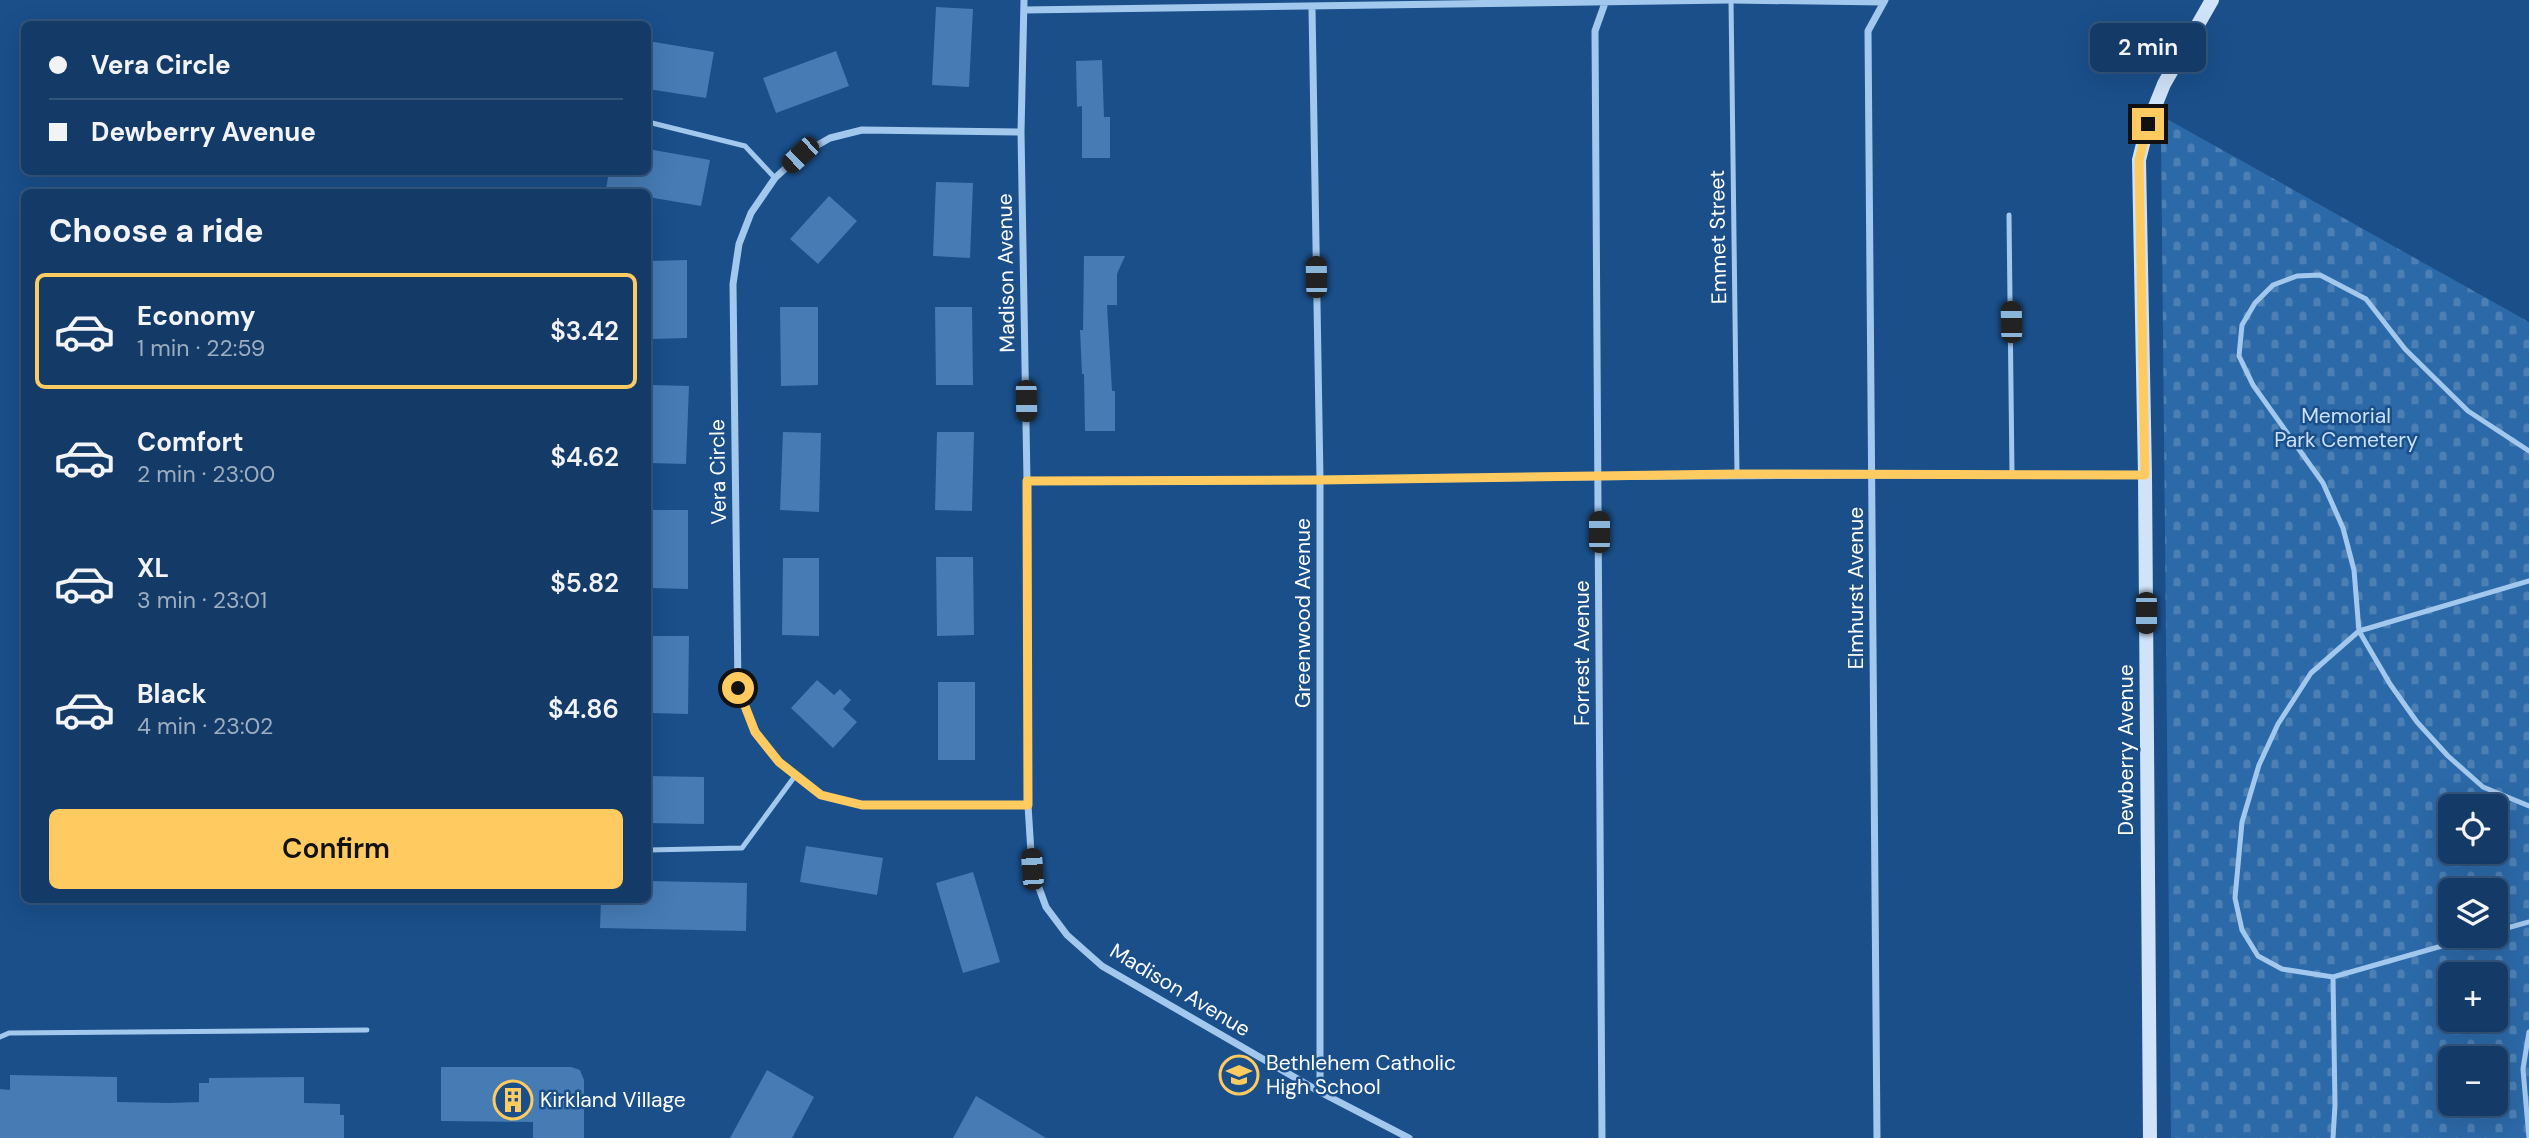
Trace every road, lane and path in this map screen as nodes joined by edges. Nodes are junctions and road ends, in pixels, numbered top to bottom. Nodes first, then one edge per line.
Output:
1 (1024, 0) edge
2 (1731, 0) edge
3 (2212, 0) edge
4 (1606, 1) edge
5 (1884, 1) edge
6 (1312, 8) junction
7 (1024, 10) junction
8 (651, 123) edge
9 (1021, 132) junction
10 (775, 178) junction
11 (2009, 215) dead end
12 (2529, 451) edge
13 (1737, 474) junction
14 (2012, 474) junction
15 (1872, 475) junction
16 (2145, 475) junction
17 (1599, 476) junction
18 (1320, 480) junction
19 (1027, 481) junction
20 (2529, 581) edge
21 (2359, 631) junction
22 (794, 776) junction
23 (1028, 805) junction
24 (2529, 807) edge
25 (651, 850) edge
26 (2529, 922) edge
27 (2508, 928) edge
28 (2438, 947) edge
29 (2333, 977) junction
30 (367, 1030) dead end
31 (2529, 1032) edge
32 (0, 1037) edge
33 (1320, 1091) junction
34 (1409, 1138) edge
35 (1602, 1138) edge
36 (1877, 1138) edge
37 (2150, 1138) edge
38 (2333, 1138) edge
39 (2529, 1138) edge

1 - 7 street, Madison Avenue
2 - 4 street
2 - 5 street
2 - 13 lane, Emmet Street
3 - 16 street, Dewberry Avenue
4 - 6 street
4 - 17 street, Forrest Avenue
5 - 15 street, Elmhurst Avenue
6 - 7 street
6 - 18 street, Greenwood Avenue
7 - 9 street, Madison Avenue
8 - 10 lane
9 - 10 street, Vera Circle
9 - 19 street, Madison Avenue
10 - 22 street, Vera Circle
11 - 14 lane
12 - 21 lane
13 - 15 street
13 - 17 street
14 - 15 street
14 - 16 street
15 - 36 street, Elmhurst Avenue
16 - 37 street, Dewberry Avenue
17 - 18 street
17 - 35 street, Forrest Avenue
18 - 19 street
18 - 33 street, Greenwood Avenue
19 - 23 street, Madison Avenue
20 - 21 lane
21 - 24 lane
21 - 29 lane
22 - 23 street, Vera Circle
22 - 25 lane
23 - 33 street, Madison Avenue
26 - 27 lane
28 - 29 lane
29 - 38 lane
30 - 32 lane
31 - 39 lane
33 - 34 street, Madison Avenue

